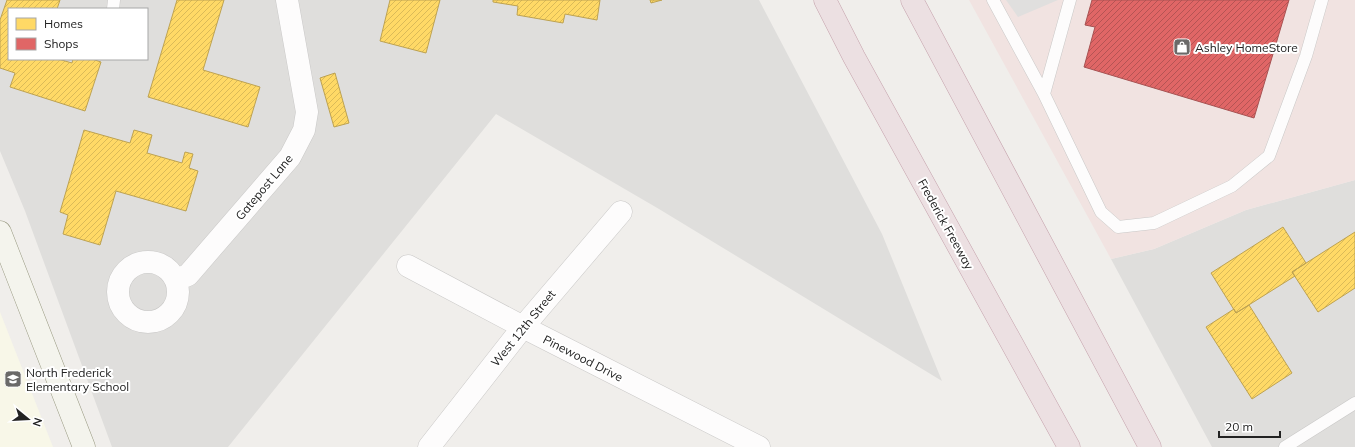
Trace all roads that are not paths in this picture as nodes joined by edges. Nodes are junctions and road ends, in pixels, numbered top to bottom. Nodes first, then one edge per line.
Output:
1 (287, 0) edge
2 (825, 0) edge
3 (912, 0) edge
4 (993, 0) edge
5 (1070, 0) edge
6 (1322, 0) edge
7 (1044, 94) junction
8 (620, 212) dead end
9 (0, 232) edge
10 (408, 266) dead end
11 (176, 280) dead end
12 (523, 327) junction
13 (1355, 403) edge
14 (84, 447) edge
15 (429, 447) edge
16 (759, 447) edge
17 (1069, 447) edge
18 (1150, 447) edge
19 (1284, 447) edge

1 - 11 street, Gatepost Lane
2 - 17 highway, Frederick Freeway
3 - 18 highway
4 - 7 lane
5 - 7 lane
6 - 7 lane
8 - 12 street, West 12th Street
9 - 14 street
10 - 12 street, Pinewood Drive
12 - 15 street, West 12th Street
12 - 16 street, Pinewood Drive
13 - 19 lane

